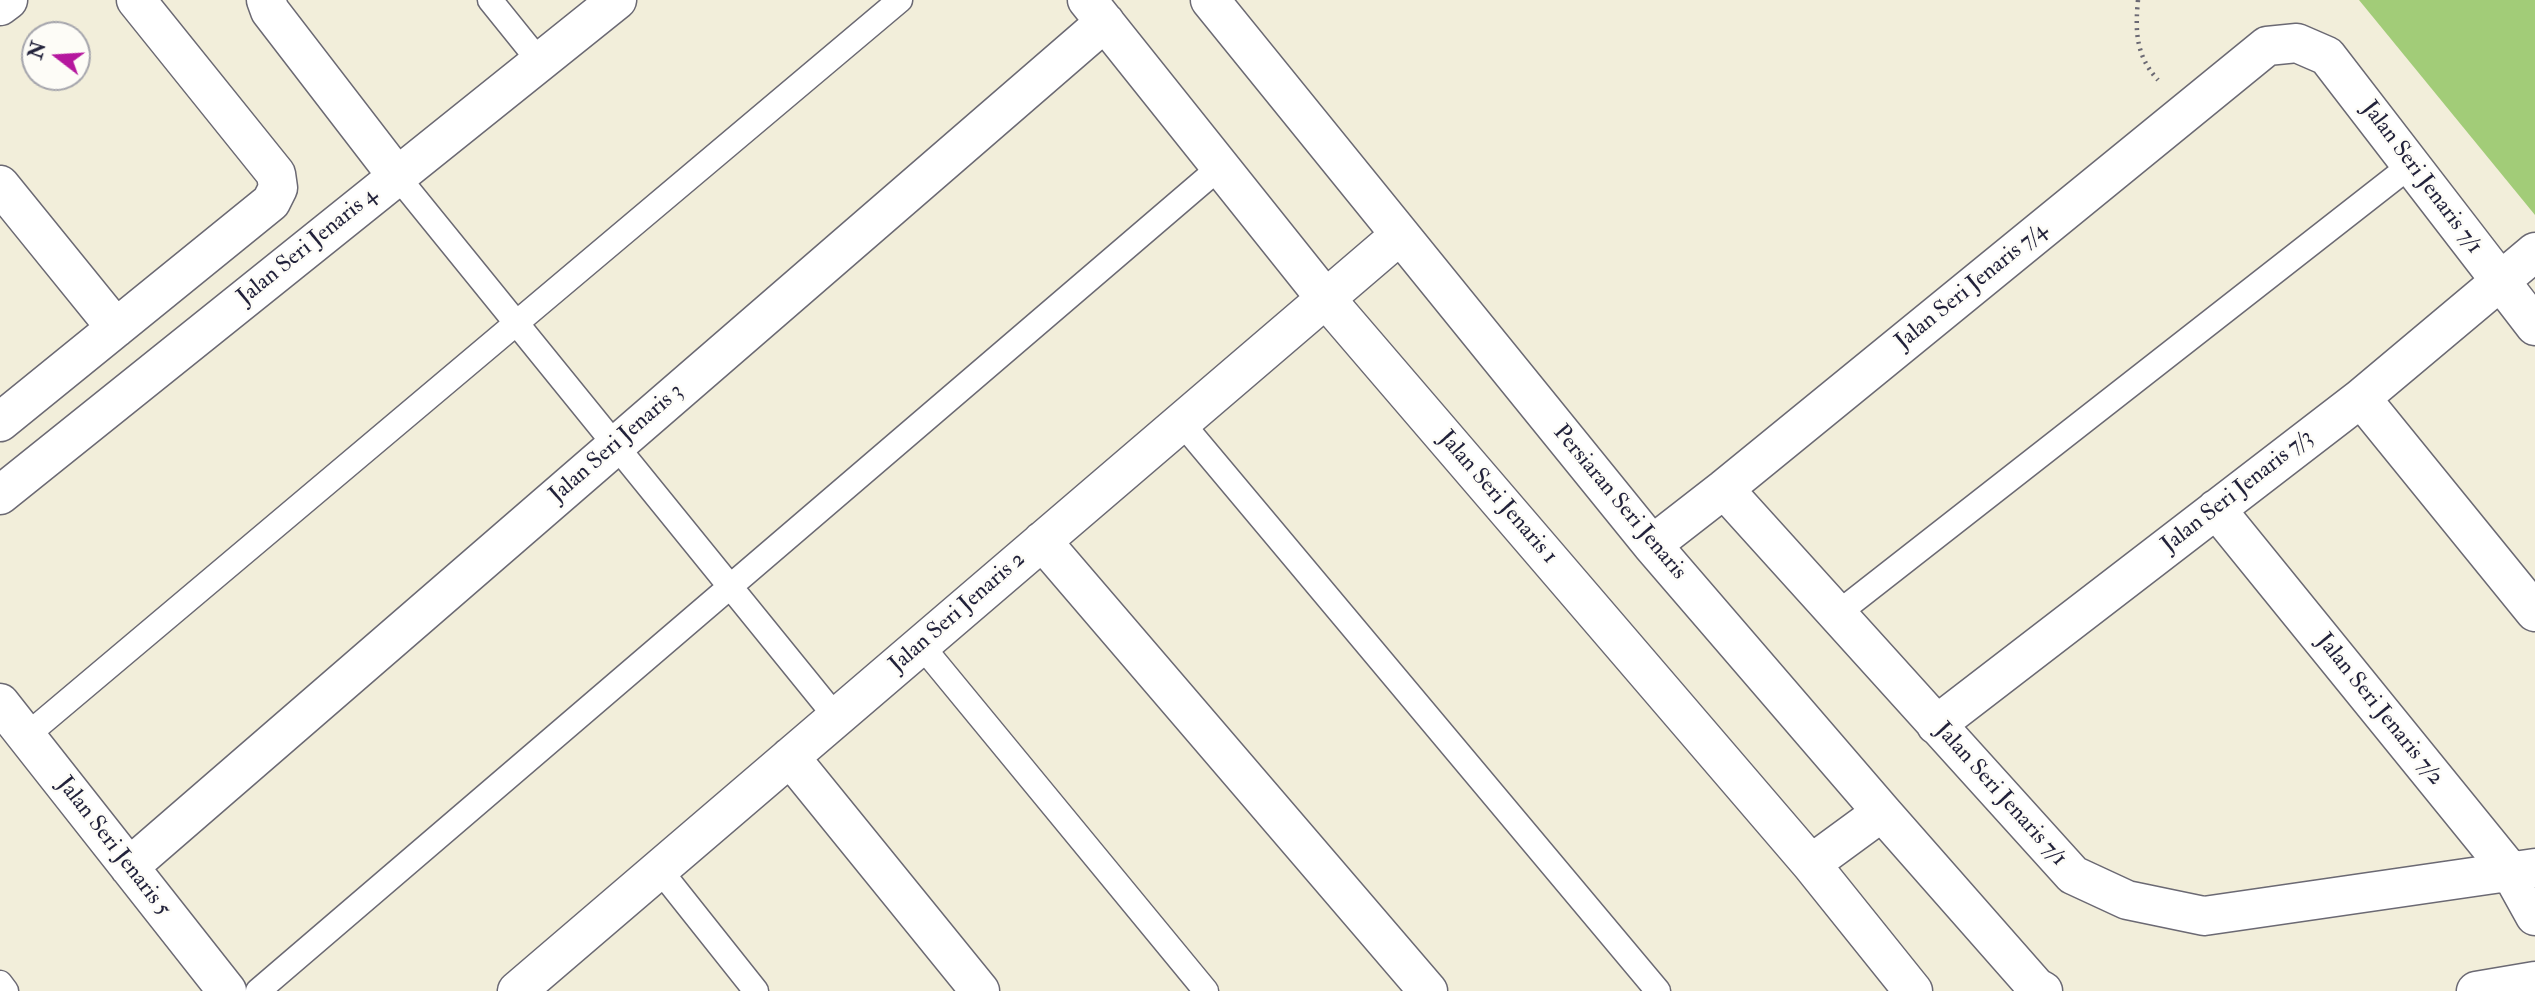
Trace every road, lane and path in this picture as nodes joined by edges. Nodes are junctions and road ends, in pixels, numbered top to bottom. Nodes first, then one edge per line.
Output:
1 (8, 0) edge
2 (136, 0) edge
3 (266, 0) edge
4 (490, 0) edge
5 (617, 0) edge
6 (900, 0) edge
7 (1210, 0) edge
8 (2138, 0) edge
9 (0, 6) edge
10 (1096, 11) edge
11 (2297, 43) joint
12 (540, 62) junction
13 (2188, 111) junction
14 (2411, 164) junction
15 (1220, 167) junction
16 (397, 176) junction
17 (0, 186) edge
18 (1400, 235) junction
19 (2535, 251) edge
20 (2499, 281) junction
21 (1326, 299) junction
22 (516, 323) junction
23 (2535, 326) edge
24 (116, 328) junction
25 (2361, 398) junction
26 (0, 422) edge
27 (1181, 422) junction
28 (614, 446) junction
29 (1724, 489) junction
30 (0, 495) edge
31 (2216, 509) junction
32 (1042, 541) junction
33 (1652, 545) junction
34 (730, 587) junction
35 (2535, 612) edge
36 (1837, 614) junction
37 (921, 645) junction
38 (0, 703) edge
39 (836, 717) junction
40 (1936, 724) junction
41 (26, 736) junction
42 (790, 757) junction
43 (1882, 813) junction
44 (1811, 864) junction
45 (129, 867) junction
46 (659, 869) junction
47 (2522, 870) edge
48 (2535, 916) edge
49 (2535, 981) edge
50 (0, 983) edge
51 (527, 988) edge
52 (6, 991) edge
53 (227, 991) edge
54 (258, 991) edge
55 (756, 991) edge
56 (981, 991) edge
57 (1206, 991) edge
58 (1428, 991) edge
59 (1658, 991) edge
60 (1913, 991) edge
61 (2043, 991) edge
62 (2476, 991) edge

1 - 9 street
2 - 24 street
3 - 16 street
4 - 12 lane
5 - 12 street, Jalan Seri Jenaris 4
6 - 22 lane
7 - 18 street, Persiaran Seri Jenaris
8 - 13 path
10 - 15 street, Jalan Seri Jenaris 1
10 - 28 street, Jalan Seri Jenaris 3
11 - 13 street, Jalan Seri Jenaris 7/4
11 - 14 street, Jalan Seri Jenaris 7/1
12 - 16 street, Jalan Seri Jenaris 4
13 - 29 street, Jalan Seri Jenaris 7/4
14 - 20 street, Jalan Seri Jenaris 7/1
14 - 36 lane
15 - 21 street, Jalan Seri Jenaris 1
15 - 34 lane
16 - 22 lane
16 - 30 street, Jalan Seri Jenaris 4
17 - 24 street
18 - 21 street, Jalan Seri Jenaris 2
18 - 33 street, Persiaran Seri Jenaris
19 - 20 street, Jalan Seri Jenaris 7/3
20 - 23 street, Jalan Seri Jenaris 7/1
20 - 25 street, Jalan Seri Jenaris 7/3
21 - 27 street, Jalan Seri Jenaris 2
21 - 44 street, Jalan Seri Jenaris 1
22 - 28 lane
22 - 41 lane
24 - 26 street
25 - 31 street, Jalan Seri Jenaris 7/3
25 - 35 street
27 - 32 street, Jalan Seri Jenaris 2
27 - 59 lane
28 - 34 lane
28 - 45 street, Jalan Seri Jenaris 3
29 - 33 street, Jalan Seri Jenaris 7/4
29 - 36 street, Jalan Seri Jenaris 7/1
31 - 40 street, Jalan Seri Jenaris 7/3
31 - 47 street, Jalan Seri Jenaris 7/2
32 - 37 street, Jalan Seri Jenaris 2
32 - 58 street
33 - 43 street, Persiaran Seri Jenaris
34 - 39 lane
34 - 54 lane
36 - 40 street, Jalan Seri Jenaris 7/1
37 - 39 street, Jalan Seri Jenaris 2
37 - 57 lane
38 - 41 street, Jalan Seri Jenaris 5
39 - 42 street, Jalan Seri Jenaris 2
40 - 47 street, Jalan Seri Jenaris 7/1
41 - 45 street, Jalan Seri Jenaris 5
42 - 46 street, Jalan Seri Jenaris 2
42 - 56 street
43 - 44 street
43 - 61 street, Persiaran Seri Jenaris
44 - 60 street, Jalan Seri Jenaris 1
45 - 53 street, Jalan Seri Jenaris 5
46 - 51 street, Jalan Seri Jenaris 2
46 - 55 lane
47 - 48 street, Jalan Seri Jenaris 7/2
49 - 62 street
50 - 52 lane

